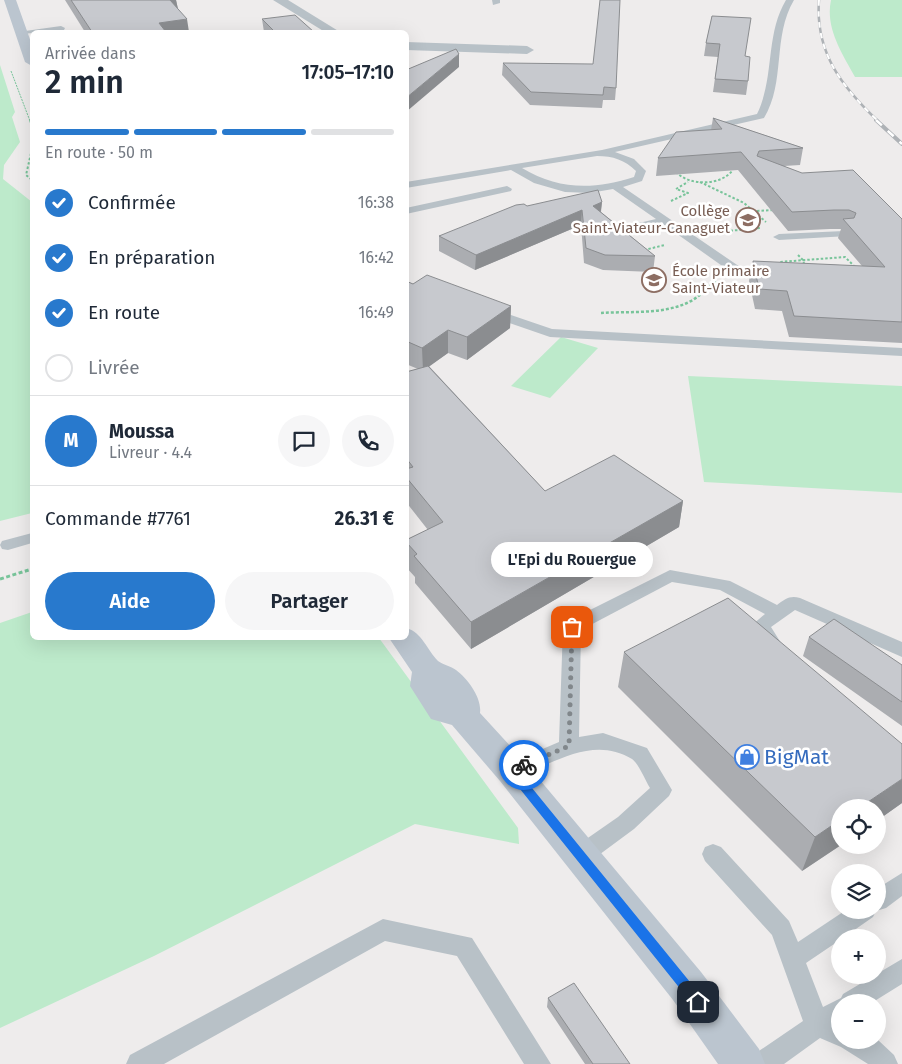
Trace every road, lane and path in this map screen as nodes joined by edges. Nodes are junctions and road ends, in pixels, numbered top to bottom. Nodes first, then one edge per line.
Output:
1 (10, 0) edge
2 (279, 0) edge
3 (790, 0) edge
4 (61, 28) dead end
5 (42, 30) edge
6 (330, 30) edge
7 (30, 31) edge
8 (22, 32) junction
9 (409, 46) edge
10 (526, 50) dead end
11 (30, 56) edge
12 (9, 67) dead end
13 (30, 121) edge
14 (731, 124) junction
15 (748, 131) edge
16 (606, 152) junction
17 (30, 154) edge
18 (513, 167) junction
19 (674, 170) edge
20 (732, 171) edge
21 (30, 178) edge
22 (688, 182) junction
23 (700, 182) junction
24 (409, 184) edge
25 (617, 187) junction
26 (507, 189) dead end
27 (676, 190) dead end
28 (737, 198) dead end
29 (409, 208) edge
30 (782, 210) edge
31 (757, 211) dead end
32 (664, 221) junction
33 (617, 231) edge
34 (844, 234) edge
35 (779, 237) dead end
36 (825, 259) junction
37 (803, 260) junction
38 (828, 266) edge
39 (857, 269) edge
40 (739, 272) junction
41 (807, 272) edge
42 (479, 308) edge
43 (595, 314) dead end
44 (902, 352) edge
45 (30, 539) edge
46 (8, 545) dead end
47 (30, 570) edge
48 (0, 579) edge
49 (778, 613) junction
50 (406, 640) edge
51 (902, 650) edge
52 (784, 659) edge
53 (569, 746) junction
54 (512, 771) junction
55 (713, 854) dead end
56 (580, 856) junction
57 (902, 884) edge
58 (886, 895) edge
59 (852, 919) edge
60 (792, 959) junction
61 (902, 970) edge
62 (864, 994) edge
63 (831, 1015) edge
64 (817, 1024) junction
65 (831, 1031) edge
66 (870, 1049) edge
67 (140, 1064) edge
68 (538, 1064) edge
69 (744, 1064) edge
70 (762, 1064) edge
71 (885, 1064) edge

1 - 8 main road
2 - 6 street
3 - 14 lane
4 - 5 lane
7 - 8 lane
8 - 11 main road
9 - 10 street
12 - 13 path
14 - 15 lane
14 - 16 lane
16 - 18 lane
16 - 25 lane
17 - 21 path
18 - 24 lane
18 - 25 lane
19 - 22 path
20 - 23 path
22 - 23 path
22 - 27 path
23 - 28 path
25 - 32 lane
26 - 29 lane
30 - 31 path
32 - 33 lane
32 - 40 lane
34 - 35 lane
36 - 37 path
36 - 38 path
36 - 39 path
37 - 40 path
37 - 41 path
40 - 43 path
42 - 44 lane
45 - 46 lane
47 - 48 path
49 - 51 lane
49 - 52 lane
49 - 53 lane
50 - 54 main road
53 - 54 lane
53 - 56 lane
54 - 56 main road
55 - 60 lane
56 - 69 main road
57 - 58 lane
59 - 60 lane
60 - 64 lane
61 - 62 lane
63 - 64 lane
64 - 65 lane
64 - 70 lane
66 - 71 lane
67 - 68 lane

